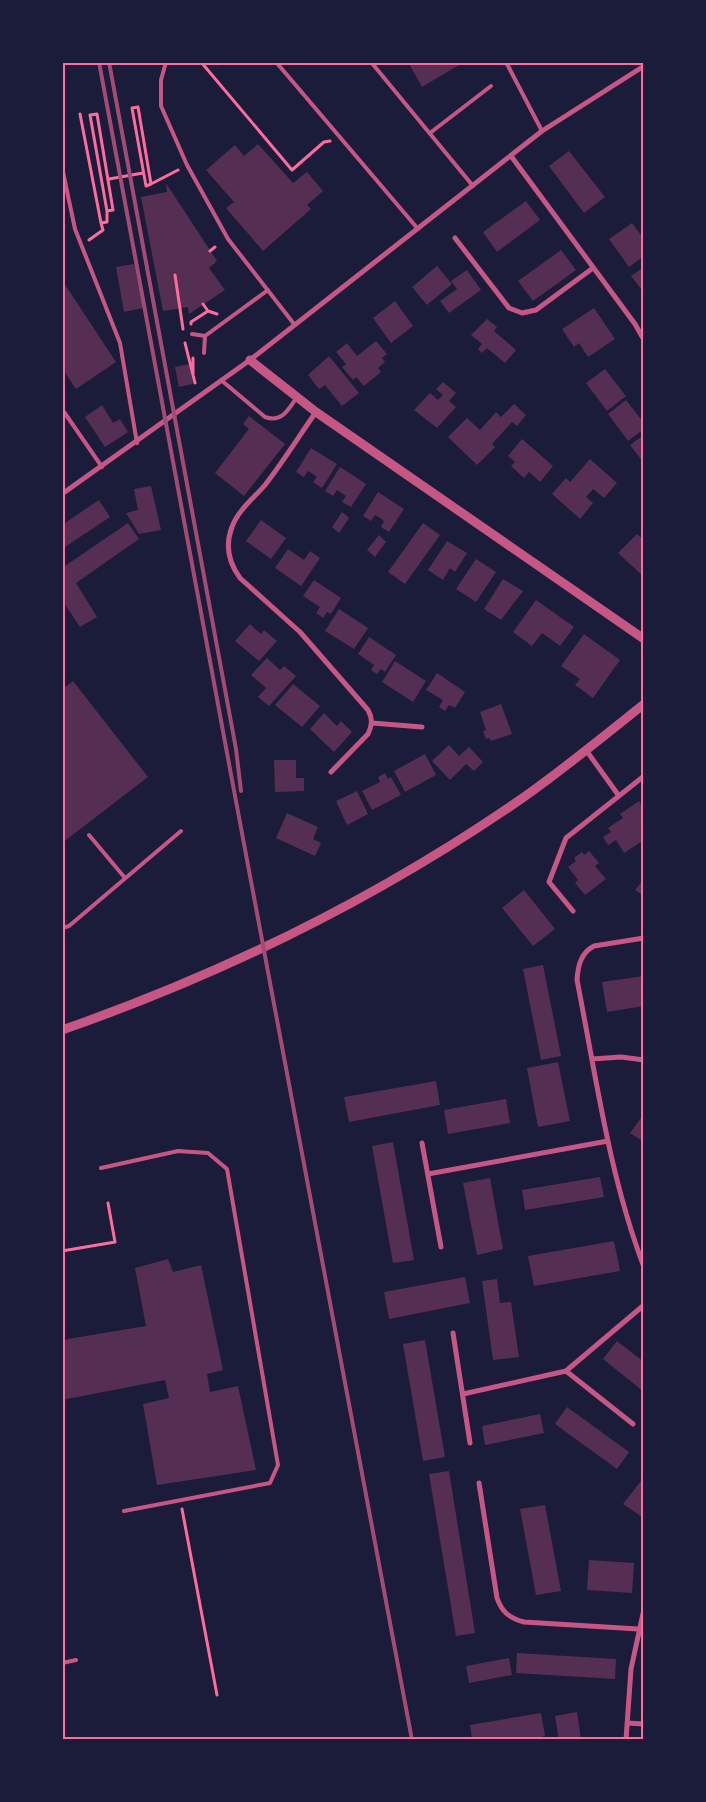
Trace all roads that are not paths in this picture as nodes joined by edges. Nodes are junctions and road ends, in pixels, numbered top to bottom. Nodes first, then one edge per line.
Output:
1 (166, 62) edge
2 (276, 62) edge
3 (370, 62) edge
4 (506, 62) edge
5 (644, 66) edge
6 (491, 86) dead end
7 (542, 131) junction
8 (430, 133) junction
9 (511, 156) junction
10 (63, 172) edge
11 (473, 186) junction
12 (418, 228) junction
13 (455, 238) dead end
14 (593, 268) junction
15 (268, 290) junction
16 (294, 324) junction
17 (192, 334) dead end
18 (205, 336) junction
19 (644, 340) edge
20 (204, 353) dead end
21 (250, 360) junction
22 (221, 380) junction
23 (297, 397) junction
24 (62, 409) edge
25 (316, 412) junction
26 (136, 442) junction
27 (102, 467) junction
28 (62, 494) edge
29 (644, 639) edge
30 (644, 704) edge
31 (372, 723) junction
32 (422, 727) dead end
33 (586, 750) junction
34 (331, 772) dead end
35 (644, 776) edge
36 (619, 796) junction
37 (181, 832) dead end
38 (90, 835) dead end
39 (125, 878) junction
40 (573, 911) dead end
41 (62, 928) edge
42 (644, 938) edge
43 (62, 1030) edge
44 (592, 1059) junction
45 (644, 1060) edge
46 (608, 1141) junction
47 (422, 1143) dead end
48 (101, 1168) dead end
49 (428, 1174) junction
50 (441, 1247) dead end
51 (644, 1267) edge
52 (644, 1305) edge
53 (452, 1333) dead end
54 (566, 1371) junction
55 (463, 1394) junction
56 (634, 1424) dead end
57 (470, 1443) dead end
58 (479, 1483) dead end
59 (124, 1511) dead end
60 (644, 1609) edge
61 (638, 1629) junction
62 (76, 1660) dead end
63 (62, 1663) edge
64 (627, 1723) junction
65 (644, 1724) edge
66 (626, 1740) edge

1 - 15 lane
2 - 12 lane
3 - 8 lane
4 - 7 lane
5 - 7 street
6 - 8 lane
7 - 9 street
8 - 11 lane
9 - 11 street
9 - 14 street
10 - 26 lane
11 - 12 street
12 - 16 street
13 - 14 street
14 - 19 street
15 - 16 lane
15 - 18 lane
16 - 21 street
17 - 18 lane
18 - 20 lane
21 - 22 street
21 - 23 street
22 - 23 lane
22 - 26 street
23 - 25 street
24 - 27 lane
25 - 29 street
25 - 31 street
26 - 27 street
27 - 28 street
30 - 33 street
31 - 32 street
31 - 34 street
33 - 36 street
33 - 43 street
35 - 36 street
36 - 40 street
37 - 39 lane
38 - 39 lane
39 - 41 lane
42 - 44 street
44 - 45 street
44 - 46 street
46 - 49 street
46 - 51 street
47 - 49 street
48 - 59 lane
49 - 50 street
52 - 54 street
53 - 55 street
54 - 55 street
54 - 56 street
55 - 57 street
58 - 61 street
60 - 61 street
61 - 64 street
62 - 63 lane
64 - 65 street
64 - 66 street

